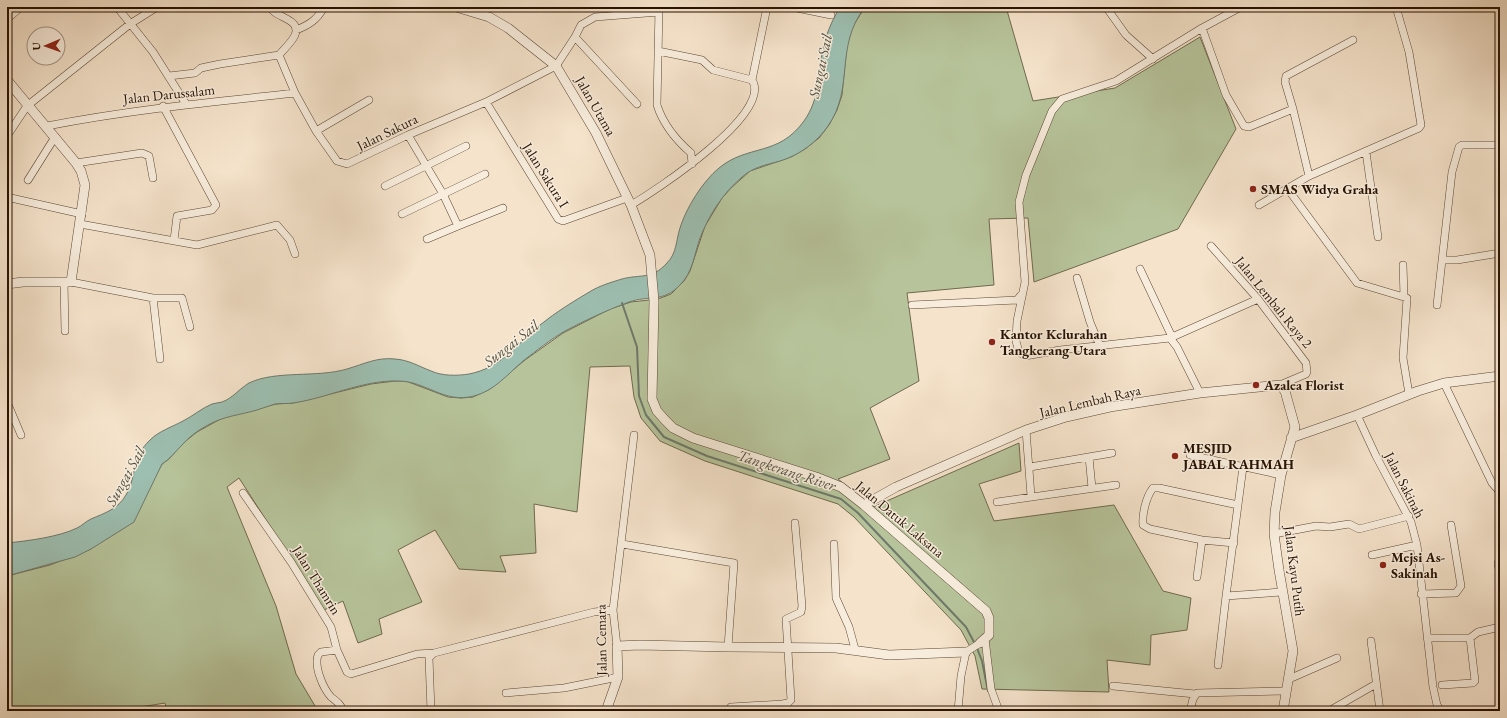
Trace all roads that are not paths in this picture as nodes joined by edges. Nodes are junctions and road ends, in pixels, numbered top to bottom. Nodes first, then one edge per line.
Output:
1 (21, 7) edge
2 (117, 7) edge
3 (157, 7) edge
4 (271, 7) edge
5 (324, 7) edge
6 (456, 7) edge
7 (767, 7) edge
8 (792, 7) edge
9 (1106, 7) edge
10 (1241, 7) edge
11 (1396, 7) edge
12 (659, 9) edge
13 (831, 15) dead end
14 (7, 19) edge
15 (130, 24) junction
16 (1202, 28) junction
17 (296, 30) junction
18 (575, 37) junction
19 (1353, 40) dead end
20 (658, 51) junction
21 (279, 55) junction
22 (1153, 58) junction
23 (556, 66) junction
24 (169, 76) junction
25 (7, 80) edge
26 (752, 80) junction
27 (295, 93) junction
28 (369, 100) dead end
29 (486, 102) junction
30 (186, 104) junction
31 (637, 104) dead end
32 (27, 106) junction
33 (163, 106) junction
34 (1293, 109) junction
35 (47, 126) junction
36 (316, 131) junction
37 (408, 135) junction
38 (7, 136) edge
39 (55, 138) junction
40 (1500, 145) edge
41 (466, 146) dead end
42 (1366, 152) junction
43 (76, 163) junction
44 (692, 164) junction
45 (426, 166) junction
46 (486, 174) dead end
47 (1310, 176) junction
48 (153, 178) dead end
49 (28, 180) dead end
50 (384, 186) dead end
51 (1287, 188) junction
52 (443, 194) junction
53 (11, 198) dead end
54 (629, 201) junction
55 (1259, 205) dead end
56 (503, 208) dead end
57 (82, 214) junction
58 (402, 214) dead end
59 (80, 224) junction
60 (458, 226) junction
61 (1378, 237) dead end
62 (427, 239) dead end
63 (174, 240) junction
64 (1212, 246) dead end
65 (295, 254) dead end
66 (1500, 254) edge
67 (1442, 260) junction
68 (1403, 265) dead end
69 (1140, 269) dead end
70 (652, 270) joint
71 (1077, 278) dead end
72 (68, 282) junction
73 (7, 284) edge
74 (1022, 293) junction
75 (1404, 296) junction
76 (1500, 296) edge
77 (153, 298) junction
78 (1258, 299) junction
79 (912, 305) dead end
80 (1437, 305) dead end
81 (1500, 316) edge
82 (190, 328) dead end
83 (65, 331) dead end
84 (1171, 337) junction
85 (1100, 346) junction
86 (160, 359) dead end
87 (1500, 376) edge
88 (1444, 384) junction
89 (1280, 385) junction
90 (1200, 394) junction
91 (1409, 394) junction
92 (7, 402) edge
93 (1357, 415) junction
94 (1026, 430) junction
95 (21, 435) dead end
96 (634, 435) dead end
97 (1291, 438) junction
98 (1112, 453) dead end
99 (1190, 455) dead end
100 (1089, 457) junction
101 (1030, 467) junction
102 (1243, 467) junction
103 (1282, 475) junction
104 (1116, 485) dead end
105 (1092, 488) junction
106 (1500, 492) edge
107 (243, 493) dead end
108 (1031, 496) junction
109 (997, 502) dead end
110 (864, 505) junction
111 (1238, 505) junction
112 (1409, 516) junction
113 (795, 523) dead end
114 (1451, 525) dead end
115 (1274, 534) junction
116 (1202, 540) junction
117 (1234, 542) junction
118 (622, 544) junction
119 (834, 544) dead end
120 (1416, 545) junction
121 (1372, 556) dead end
122 (1500, 560) edge
123 (1500, 576) edge
124 (1197, 577) dead end
125 (1282, 592) junction
126 (1421, 594) junction
127 (1226, 596) junction
128 (613, 610) junction
129 (1500, 627) edge
130 (1427, 638) junction
131 (1470, 638) junction
132 (1371, 640) dead end
133 (983, 641) junction
134 (617, 646) junction
135 (787, 647) junction
136 (728, 648) junction
137 (855, 649) junction
138 (336, 650) junction
139 (966, 652) junction
140 (434, 653) junction
141 (1337, 658) dead end
142 (1218, 665) dead end
143 (618, 677) junction
144 (1289, 679) junction
145 (1376, 684) junction
146 (1442, 685) dead end
147 (1113, 686) dead end
148 (1286, 691) junction
149 (506, 693) dead end
150 (1195, 694) junction
151 (731, 707) dead end
152 (343, 711) edge
153 (431, 711) edge
154 (606, 711) edge
155 (958, 711) edge
156 (999, 711) edge
157 (1190, 711) edge
158 (1283, 711) edge
159 (1329, 711) edge
160 (1380, 711) edge
161 (1441, 711) edge

1 - 14 street
2 - 15 street
3 - 15 street
4 - 17 street
5 - 17 street
6 - 23 street, Jalan Utama
7 - 26 street, Jalan Sakura I
8 - 13 street
9 - 22 street
10 - 16 street
11 - 42 street
12 - 18 street
12 - 20 street
15 - 24 street
15 - 32 street
16 - 22 street
16 - 34 street
17 - 21 street
18 - 23 street
18 - 31 street
19 - 34 street
20 - 26 street
20 - 44 street
21 - 24 street
21 - 27 street, Jalan Sakura
22 - 74 street
23 - 29 street, Jalan Sakura
23 - 54 street, Jalan Utama
24 - 30 street
25 - 32 street
26 - 44 street, Jalan Sakura I
27 - 30 street, Jalan Darussalam
27 - 36 street, Jalan Sakura
28 - 36 street
29 - 37 street, Jalan Sakura
29 - 54 street, Jalan Sakura I
30 - 33 street, Jalan Darussalam
32 - 35 street
32 - 38 street
33 - 35 street, Jalan Darussalam
33 - 63 street
34 - 47 street
35 - 39 street
36 - 37 street, Jalan Sakura
37 - 45 street
39 - 43 street
39 - 49 street
40 - 67 street
41 - 45 street
42 - 47 street
42 - 61 street
43 - 48 street
43 - 57 street
44 - 54 street, Jalan Sakura I
45 - 50 street
45 - 52 street
46 - 52 street
47 - 51 street
51 - 55 street
51 - 75 street
52 - 58 street
52 - 60 street
53 - 57 street
54 - 70 street, Jalan Utama
56 - 60 street
57 - 59 street
59 - 63 street
59 - 72 street
60 - 62 street
63 - 65 street
64 - 78 street, Jalan Lembah Raya 2
66 - 67 street
67 - 80 street
68 - 75 street
69 - 84 street
70 - 110 street, Jalan Datuk Laksana
71 - 85 street
72 - 73 street
72 - 77 street
72 - 83 street
74 - 79 street
74 - 85 street
75 - 91 street
76 - 81 street
77 - 82 street
77 - 86 street
78 - 84 street
78 - 89 street, Jalan Lembah Raya 2
84 - 85 street
84 - 90 street
87 - 88 street
88 - 91 street
88 - 106 street
89 - 90 street, Jalan Lembah Raya
89 - 97 street
90 - 94 street, Jalan Lembah Raya
91 - 93 street
92 - 95 street
93 - 97 street
93 - 112 street, Jalan Sakinah
94 - 101 street
94 - 110 street, Jalan Lembah Raya
96 - 118 street, Jalan Cemara
97 - 103 street, Jalan Kayu Putih
98 - 100 street
99 - 102 street
100 - 101 street
100 - 105 street
101 - 108 street
102 - 103 street
102 - 111 street
103 - 115 street, Jalan Kayu Putih
104 - 105 street
105 - 108 street
107 - 138 street, Jalan Thamrin
108 - 109 street
110 - 133 street, Jalan Datuk Laksana
111 - 116 street
111 - 117 street
112 - 115 street
112 - 120 street, Jalan Sakinah
113 - 135 street
114 - 126 street
115 - 125 street, Jalan Kayu Putih
116 - 117 street
116 - 124 street
117 - 127 street
118 - 128 street, Jalan Cemara
118 - 136 street
119 - 137 street
120 - 121 street
120 - 126 street, Jalan Sakinah
122 - 123 street
125 - 127 street
125 - 144 street, Jalan Kayu Putih
126 - 130 street, Jalan Sakinah
127 - 142 street
128 - 134 street, Jalan Cemara
128 - 140 street, Jalan Thamrin
129 - 131 street
130 - 131 street
130 - 161 street, Jalan Sakinah
131 - 146 street
132 - 145 street
133 - 139 street
133 - 156 street
134 - 136 street
134 - 143 street, Jalan Cemara
135 - 136 street
135 - 137 street
135 - 151 street
137 - 139 street
138 - 140 street, Jalan Thamrin
138 - 152 street
139 - 155 street
140 - 153 street
141 - 144 street
143 - 149 street
143 - 154 street, Jalan Cemara
144 - 148 street, Jalan Kayu Putih
145 - 159 street
145 - 160 street
147 - 150 street
148 - 150 street
148 - 158 street, Jalan Kayu Putih
150 - 157 street

